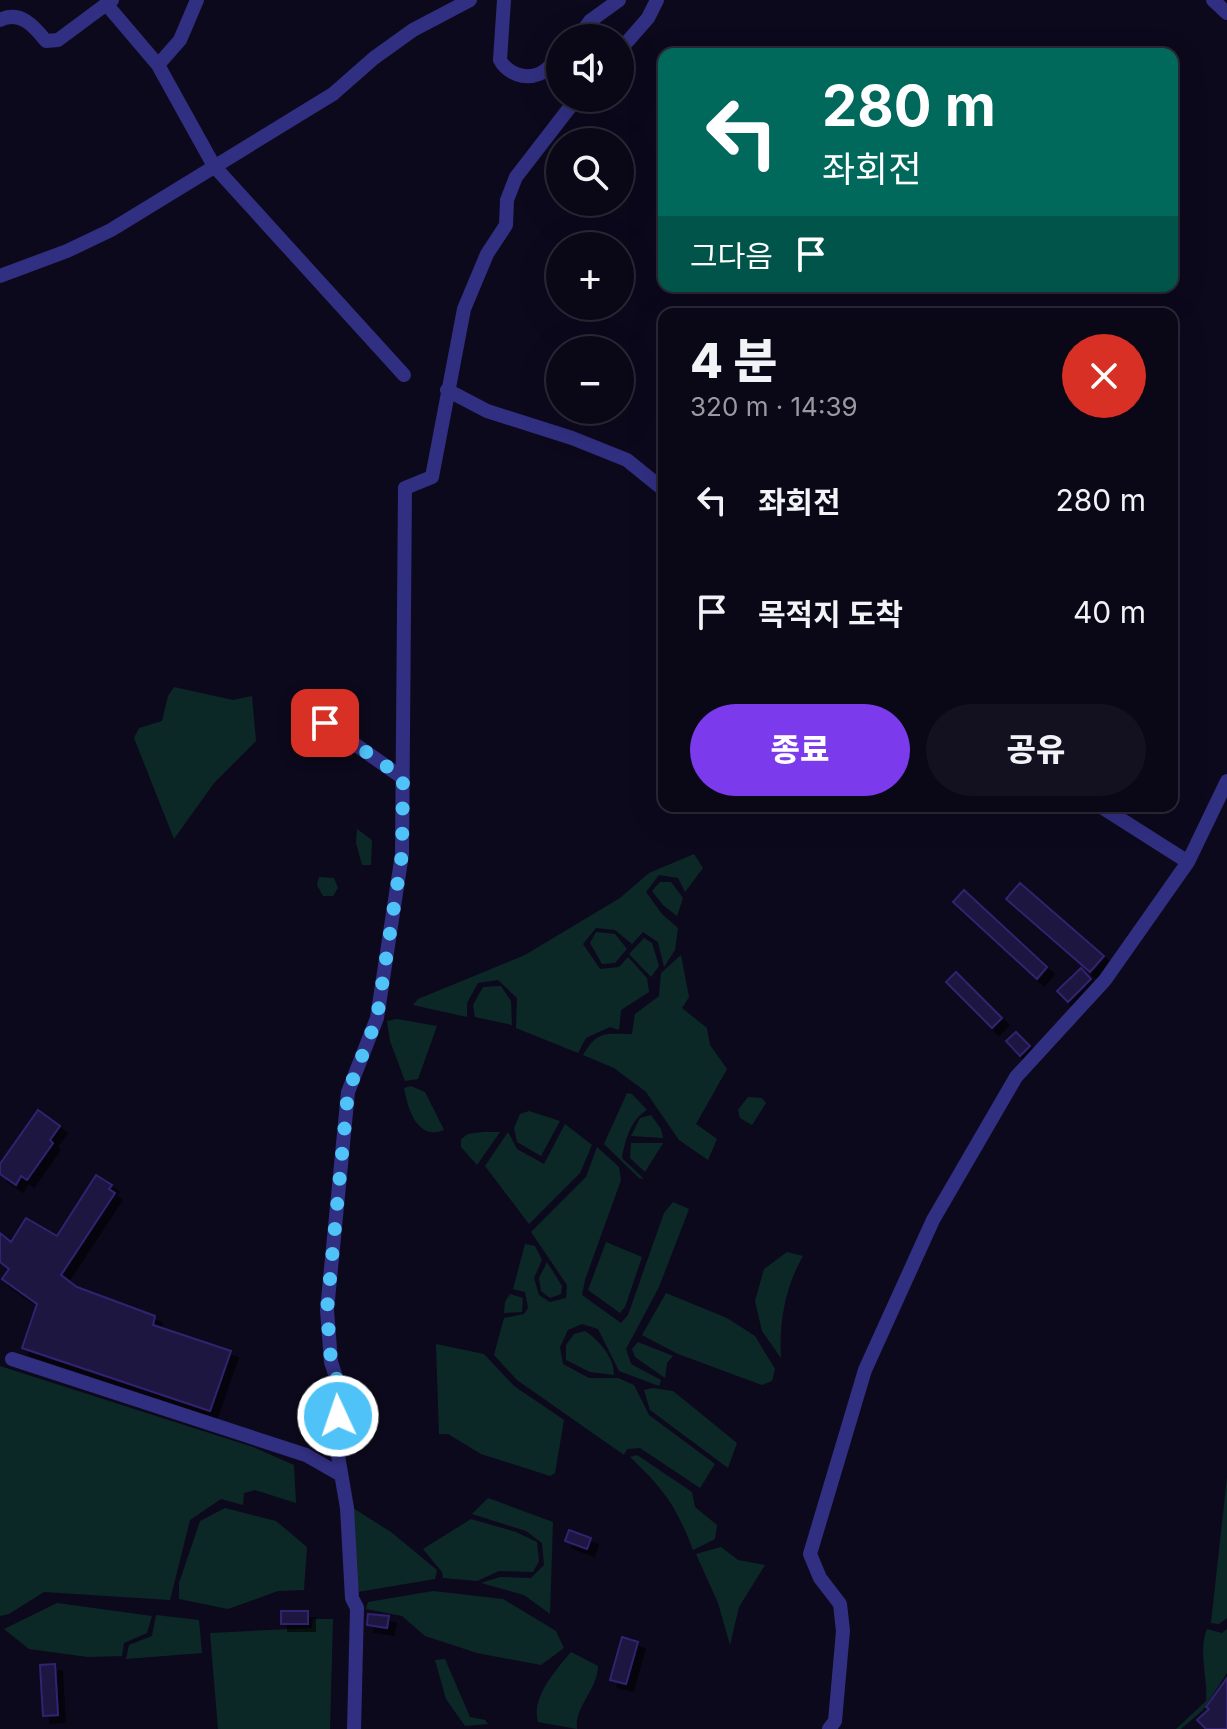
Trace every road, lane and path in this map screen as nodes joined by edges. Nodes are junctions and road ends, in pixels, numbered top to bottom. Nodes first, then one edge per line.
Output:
1 (197, 0) edge
2 (470, 0) edge
3 (504, 0) edge
4 (619, 0) edge
5 (657, 0) edge
6 (1213, 0) edge
7 (110, 3) edge
8 (1227, 13) edge
9 (0, 20) edge
10 (588, 24) edge
11 (634, 34) edge
12 (158, 65) junction
13 (546, 69) edge
14 (566, 112) edge
15 (214, 166) junction
16 (0, 276) edge
17 (404, 375) dead end
18 (447, 390) junction
19 (658, 485) edge
20 (319, 719) dead end
21 (403, 778) junction
22 (1227, 781) edge
23 (1109, 812) edge
24 (1188, 862) junction
25 (12, 1359) dead end
26 (341, 1475) junction
27 (354, 1729) edge
28 (829, 1729) edge

1 - 12 street
2 - 15 street
3 - 13 street
4 - 10 street
5 - 11 street
6 - 8 street
7 - 9 street
7 - 12 street
12 - 15 street
14 - 18 street
15 - 16 street
15 - 17 street
18 - 19 street
18 - 21 street
20 - 21 street
21 - 26 street
22 - 24 street
23 - 24 street
24 - 28 street
25 - 26 street
26 - 27 street

